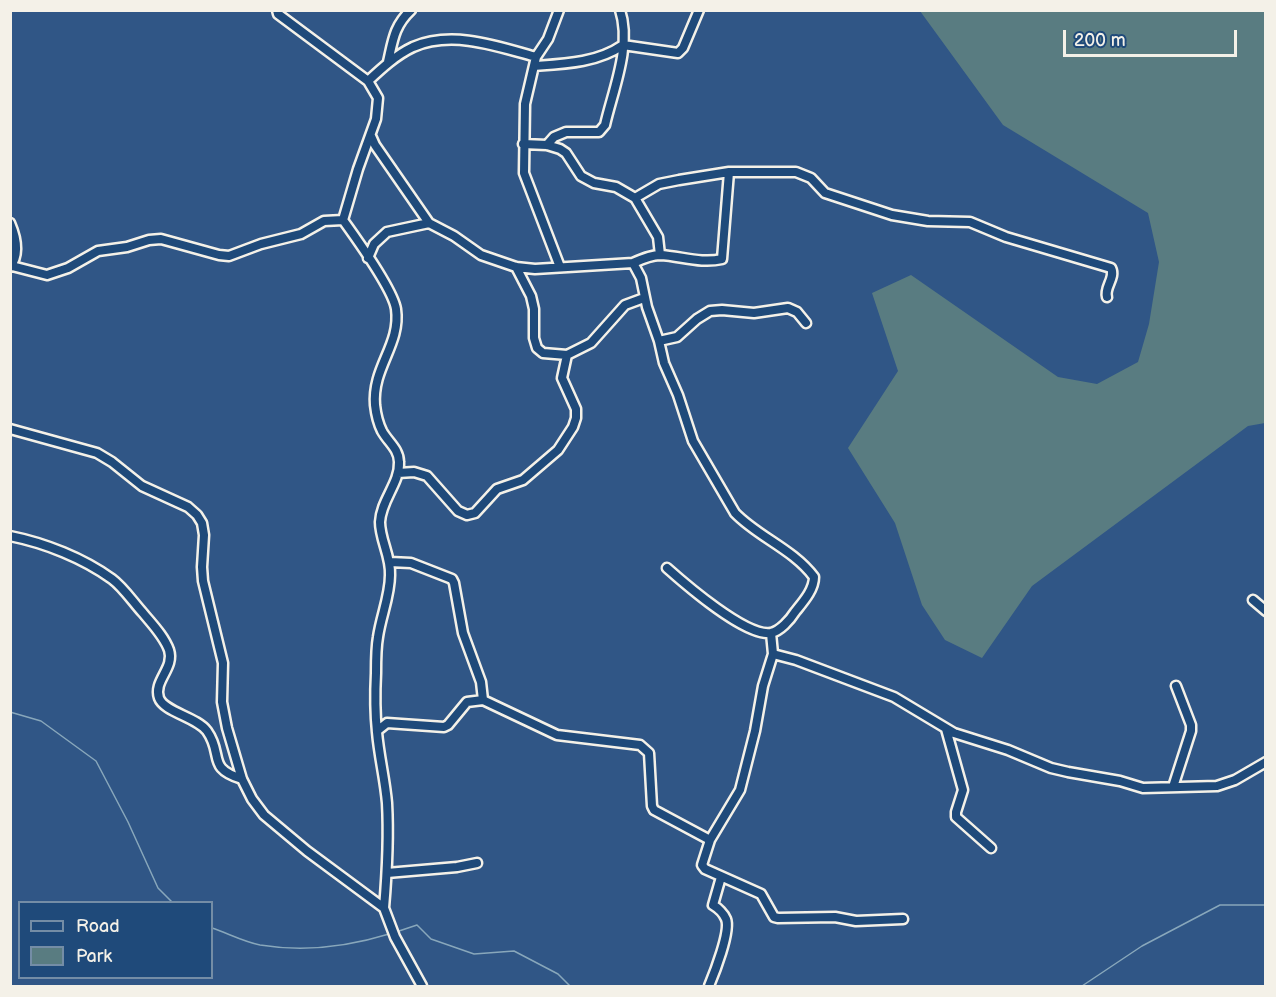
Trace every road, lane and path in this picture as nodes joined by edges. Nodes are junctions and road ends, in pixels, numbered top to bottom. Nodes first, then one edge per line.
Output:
1 (278, 10) edge
2 (411, 10) edge
3 (559, 10) edge
4 (620, 10) edge
5 (699, 10) edge
6 (623, 45) junction
7 (535, 61) junction
8 (388, 62) junction
9 (368, 81) junction
10 (372, 136) junction
11 (523, 144) junction
12 (547, 145) junction
13 (729, 172) junction
14 (635, 198) junction
15 (343, 220) junction
16 (10, 223) edge
17 (429, 223) junction
18 (660, 255) junction
19 (368, 258) junction
20 (633, 263) junction
21 (11, 266) edge
22 (516, 267) junction
23 (560, 267) junction
24 (1107, 297) dead end
25 (644, 298) junction
26 (806, 323) dead end
27 (659, 341) junction
28 (567, 355) junction
29 (10, 429) edge
30 (398, 473) junction
31 (10, 536) edge
32 (390, 562) junction
33 (667, 568) dead end
34 (1253, 600) dead end
35 (1266, 611) edge
36 (771, 633) junction
37 (773, 654) junction
38 (1176, 686) dead end
39 (483, 700) junction
40 (946, 729) junction
41 (377, 731) junction
42 (1266, 762) edge
43 (242, 779) junction
44 (1173, 787) junction
45 (710, 840) junction
46 (991, 848) dead end
47 (477, 863) dead end
48 (387, 873) junction
49 (721, 877) junction
50 (384, 908) junction
51 (903, 919) dead end
52 (422, 987) edge
53 (709, 987) edge

1 - 9 street
2 - 8 street
3 - 7 street
4 - 6 street
5 - 6 street
6 - 7 street
6 - 12 street
7 - 8 street
7 - 11 street
8 - 9 street
9 - 10 street
10 - 15 street
10 - 17 street
11 - 12 street
11 - 23 street
12 - 14 street
13 - 14 street
13 - 18 street
13 - 24 street
14 - 18 street
15 - 19 street
15 - 21 street
16 - 21 street
17 - 19 street
17 - 22 street
18 - 20 street
19 - 30 street
20 - 23 street
20 - 25 street
22 - 23 street
22 - 28 street
25 - 27 street
25 - 28 street
26 - 27 street
27 - 36 street
28 - 30 street
29 - 43 street
30 - 32 street
31 - 43 street
32 - 39 street
32 - 41 street
33 - 36 street
34 - 35 street
36 - 37 street
37 - 40 street
37 - 45 street
38 - 44 street
39 - 41 street
39 - 45 street
40 - 44 street
40 - 46 street
41 - 48 street
42 - 44 street
43 - 50 street
45 - 49 street
47 - 48 street
48 - 50 street
49 - 51 street
49 - 53 street
50 - 52 street

